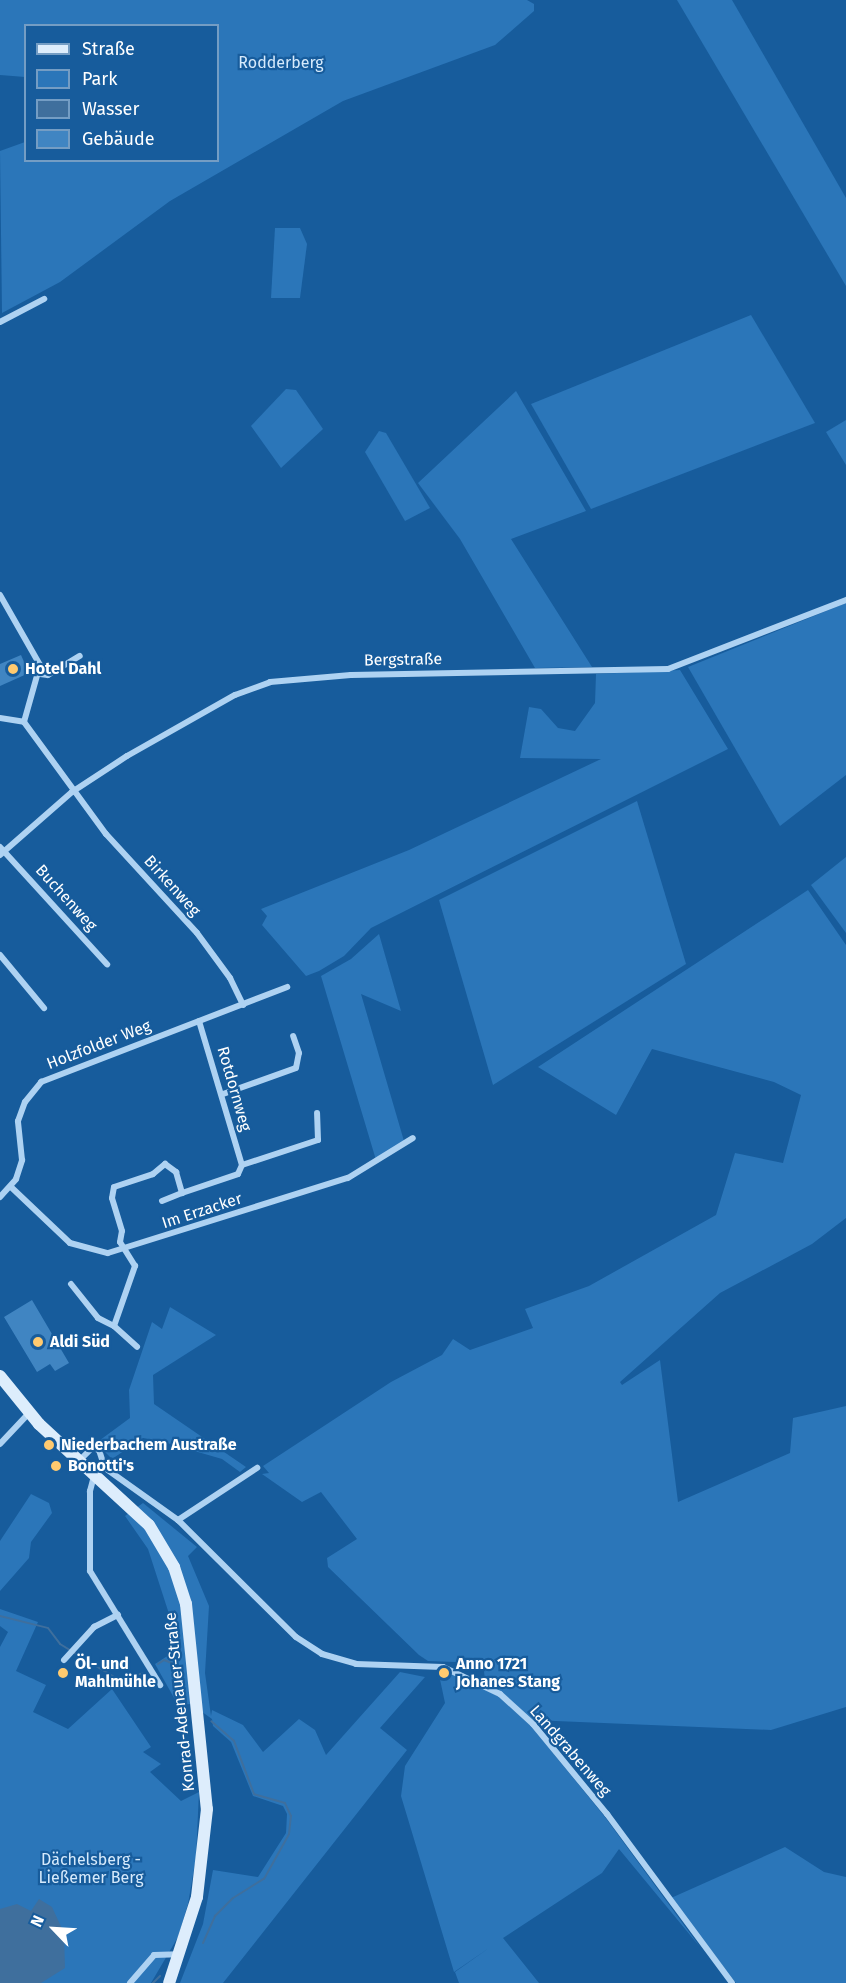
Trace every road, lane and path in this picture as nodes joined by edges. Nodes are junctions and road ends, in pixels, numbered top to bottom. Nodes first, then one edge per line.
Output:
1 (44, 299) dead end
2 (0, 322) edge
3 (0, 595) edge
4 (846, 600) edge
5 (80, 656) dead end
6 (40, 674) junction
7 (0, 718) edge
8 (24, 722) junction
9 (72, 792) junction
10 (2, 851) edge
11 (0, 955) edge
12 (107, 964) dead end
13 (287, 987) dead end
14 (243, 1005) junction
15 (44, 1008) dead end
16 (200, 1021) junction
17 (293, 1036) dead end
18 (223, 1094) junction
19 (316, 1113) dead end
20 (413, 1138) dead end
21 (242, 1165) junction
22 (11, 1187) junction
23 (182, 1193) junction
24 (0, 1197) edge
25 (162, 1201) dead end
26 (123, 1251) junction
27 (71, 1284) dead end
28 (114, 1326) junction
29 (137, 1347) dead end
30 (0, 1376) edge
31 (29, 1413) junction
32 (0, 1444) edge
33 (80, 1460) junction
34 (257, 1468) dead end
35 (96, 1473) junction
36 (178, 1520) junction
37 (118, 1615) junction
38 (66, 1656) dead end
39 (160, 1685) dead end
40 (181, 1955) junction
41 (130, 1983) edge
42 (169, 1983) edge
43 (732, 1983) edge

1 - 2 street
3 - 6 street
4 - 9 street, Bergstraße
5 - 6 street
6 - 8 street
7 - 8 street
8 - 9 street, Birkenweg
9 - 10 street, Bergstraße
9 - 14 street, Birkenweg
10 - 12 street, Buchenweg
11 - 15 street
13 - 14 street, Holzfolder Weg
14 - 16 street, Holzfolder Weg
16 - 18 street, Rotdornweg
16 - 22 street, Holzfolder Weg
17 - 18 street
18 - 21 street, Rotdornweg
19 - 21 street
20 - 26 street, Im Erzacker
21 - 23 street
22 - 24 street, Holzfolder Weg
22 - 26 street, Im Erzacker
23 - 25 street
23 - 26 street
26 - 28 street
27 - 28 street
28 - 29 street
30 - 31 main road, Konrad-Adenauer-Straße
31 - 32 street
31 - 33 main road, Konrad-Adenauer-Straße
33 - 35 main road, Konrad-Adenauer-Straße
33 - 36 street, Landgrabenweg
34 - 36 street
35 - 37 street, Konrad-Adenauer-Straße
35 - 40 main road, Konrad-Adenauer-Straße
36 - 43 street, Landgrabenweg
37 - 38 street
37 - 39 street, Konrad-Adenauer-Straße
40 - 41 street
40 - 42 main road, Konrad-Adenauer-Straße

